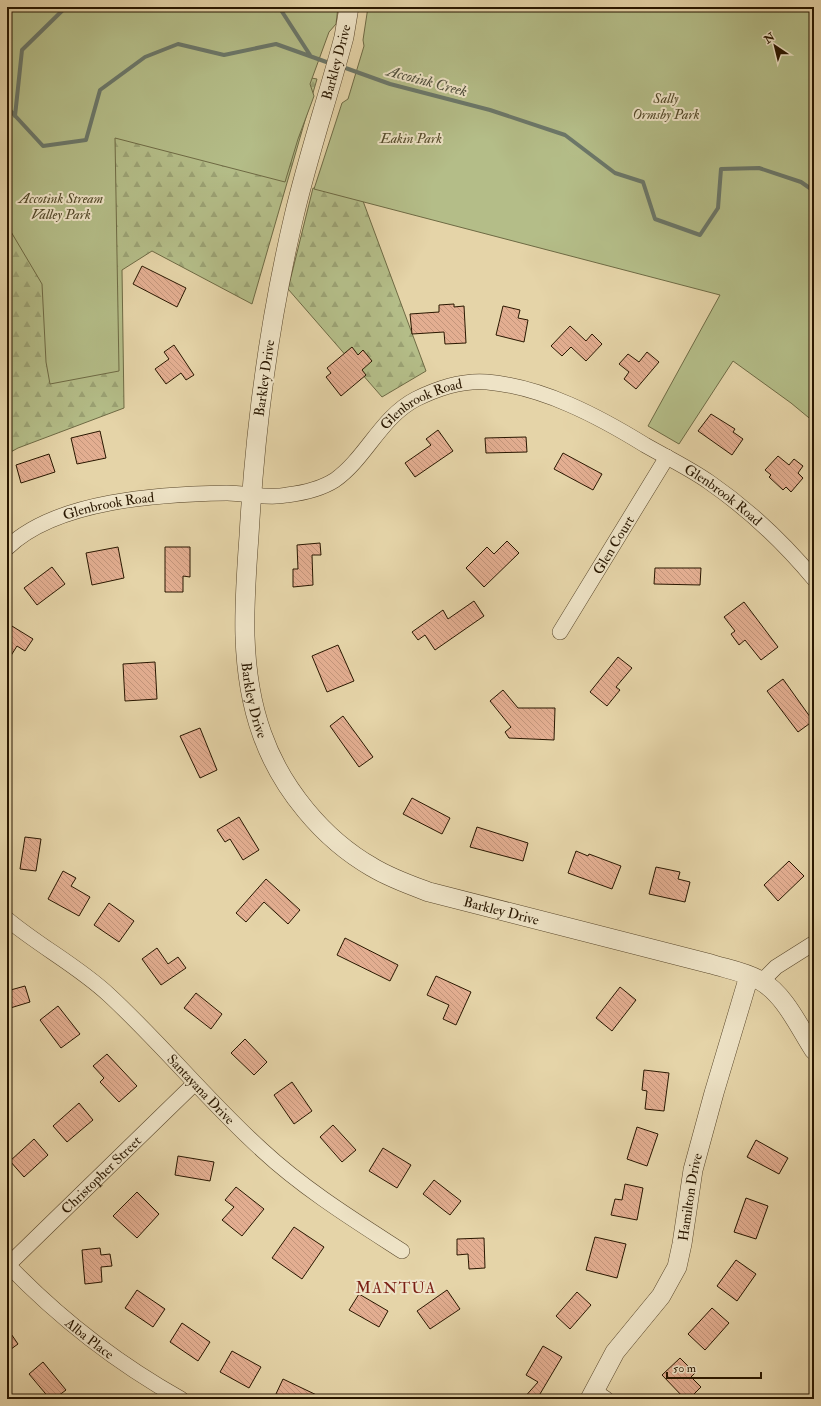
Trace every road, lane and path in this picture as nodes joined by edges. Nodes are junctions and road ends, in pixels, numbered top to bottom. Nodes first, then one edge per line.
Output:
1 (349, 7) edge
2 (667, 457) junction
3 (251, 494) junction
4 (7, 548) edge
5 (814, 579) edge
6 (560, 632) dead end
7 (7, 919) edge
8 (814, 943) edge
9 (755, 978) junction
10 (814, 1050) edge
11 (194, 1084) junction
12 (402, 1251) dead end
13 (7, 1266) edge
14 (597, 1396) edge
15 (181, 1399) edge

1 - 3 street, Barkley Drive
2 - 3 street, Glenbrook Road
2 - 5 street, Glenbrook Road
2 - 6 street, Glen Court
3 - 4 street, Glenbrook Road
3 - 9 street, Barkley Drive
7 - 11 street, Santayana Drive
8 - 9 street, Hamilton Drive
9 - 10 street, Barkley Drive
9 - 14 street, Hamilton Drive
11 - 12 street, Santayana Drive
11 - 13 street, Christopher Street
13 - 15 street, Alba Place

